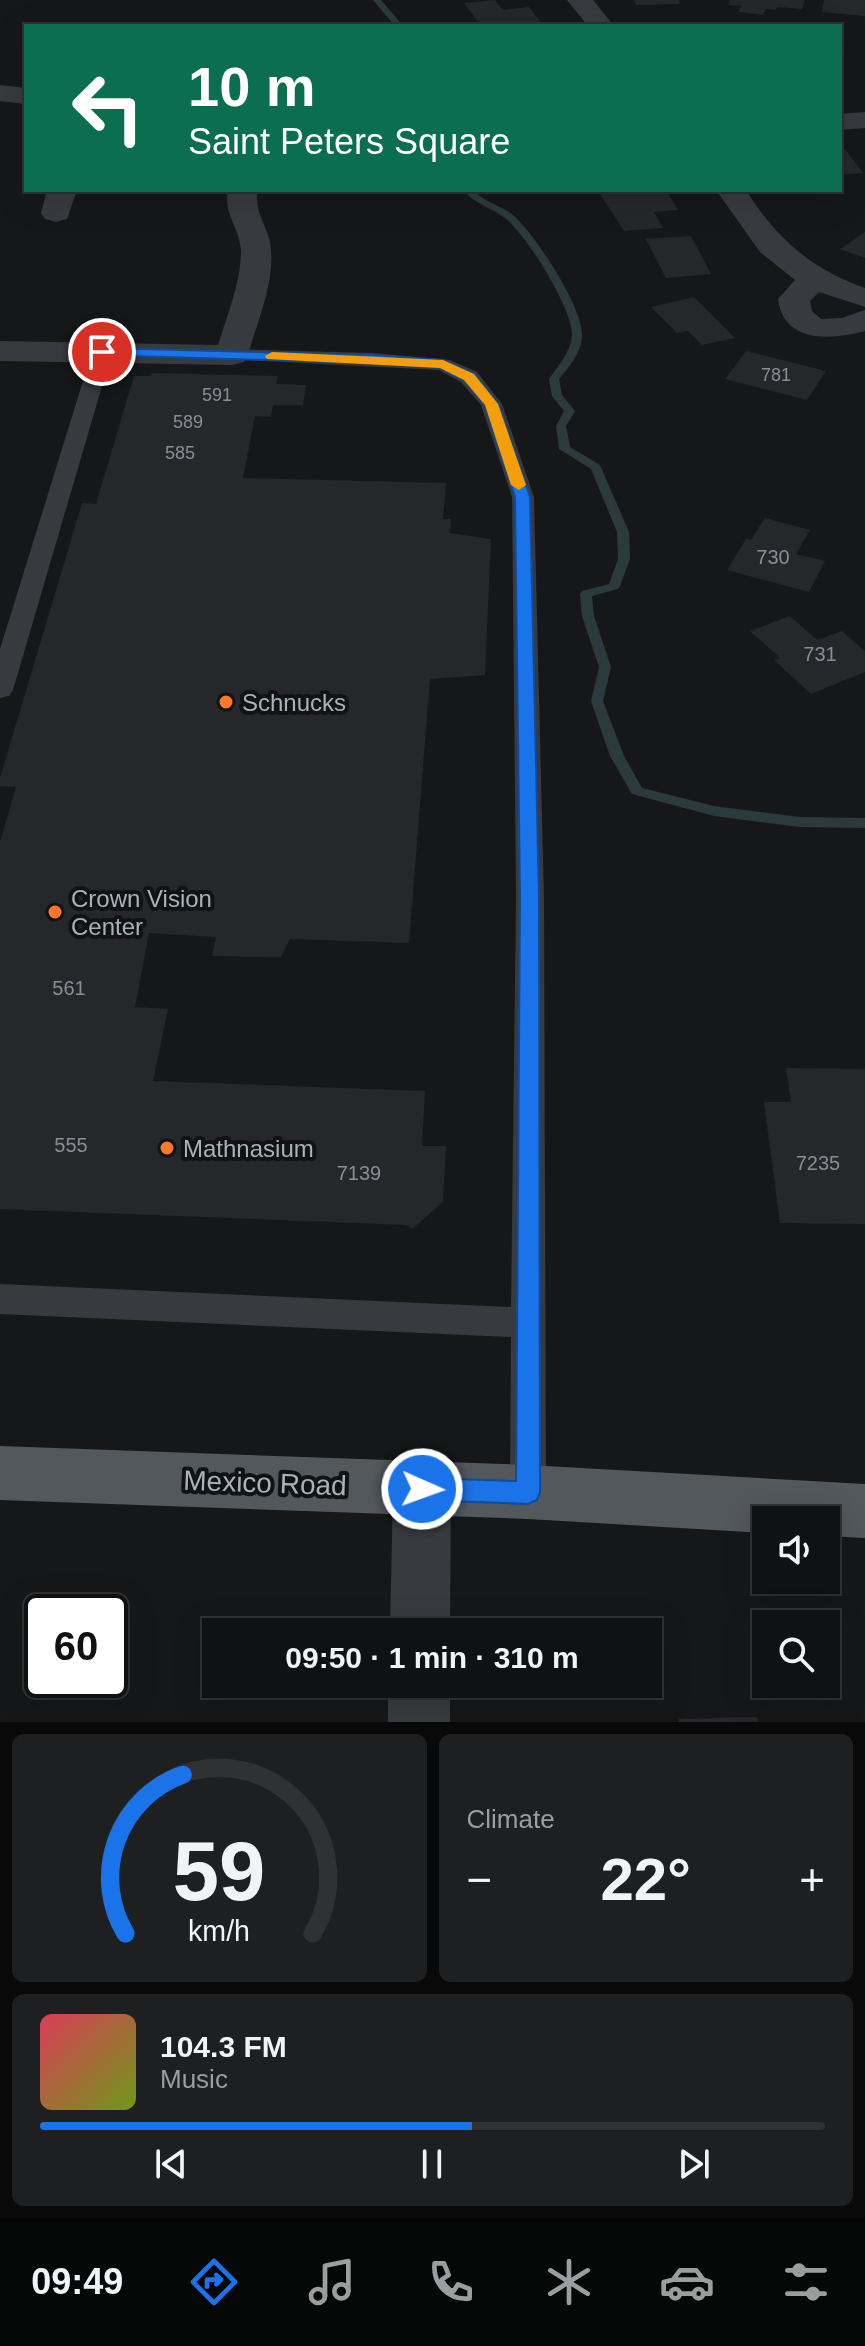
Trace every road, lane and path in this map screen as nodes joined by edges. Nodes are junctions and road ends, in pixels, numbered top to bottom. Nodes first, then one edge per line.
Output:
1 (580, 0) edge
2 (599, 24) edge
3 (0, 93) edge
4 (24, 96) edge
5 (865, 120) edge
6 (842, 122) edge
7 (243, 192) edge
8 (732, 192) edge
9 (815, 278) junction
10 (865, 298) edge
11 (865, 320) edge
12 (0, 351) edge
13 (102, 352) junction
14 (232, 355) junction
15 (8, 640) edge
16 (0, 690) edge
17 (0, 1299) edge
18 (529, 1323) junction
19 (1, 1480) edge
20 (422, 1489) junction
21 (528, 1492) junction
22 (865, 1511) edge
23 (420, 1618) edge
24 (419, 1698) edge
25 (419, 1722) edge

1 - 2 street
3 - 4 street
5 - 6 street
7 - 14 street
8 - 9 street
9 - 10 street
9 - 11 street
12 - 13 street
13 - 14 street
13 - 15 lane
14 - 18 lane
15 - 16 lane
17 - 18 lane
18 - 21 lane
19 - 20 main road, Mexico Road
20 - 21 main road, Mexico Road
20 - 23 street
21 - 22 main road, Mexico Road
24 - 25 street

